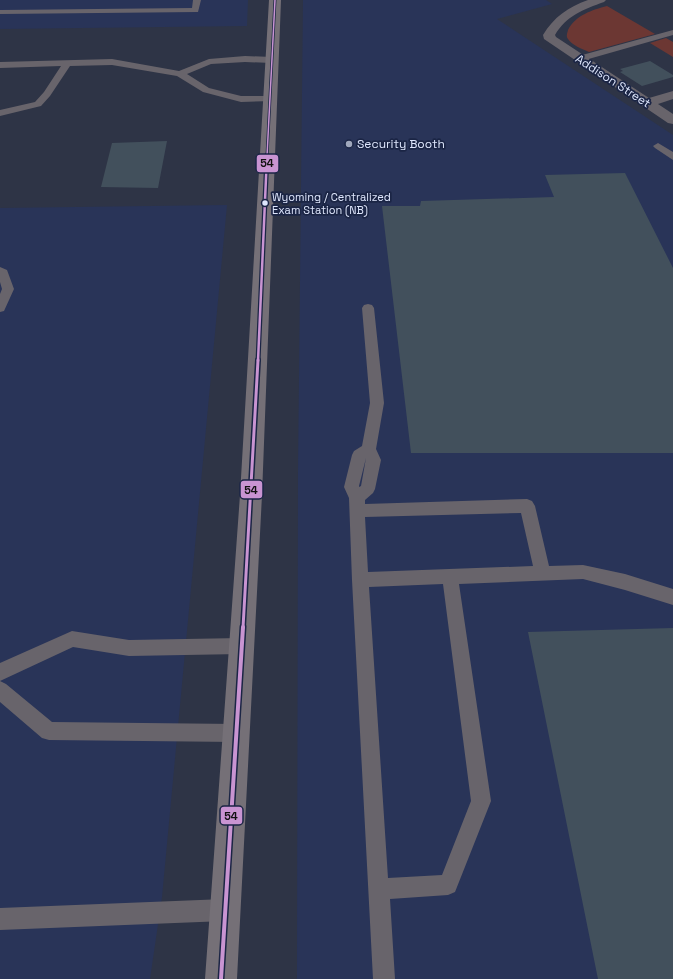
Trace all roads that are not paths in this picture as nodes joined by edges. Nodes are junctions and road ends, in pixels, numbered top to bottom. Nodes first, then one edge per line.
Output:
1 (198, 0) edge
2 (276, 0) edge
3 (600, 0) edge
4 (0, 12) edge
5 (673, 32) edge
6 (578, 59) junction
7 (272, 60) junction
8 (68, 63) junction
9 (0, 64) edge
10 (180, 74) junction
11 (673, 95) edge
12 (270, 99) junction
13 (647, 103) junction
14 (0, 114) edge
15 (673, 120) edge
16 (658, 146) dead end
17 (673, 157) edge
18 (0, 271) edge
19 (0, 308) edge
20 (368, 308) dead end
21 (357, 504) junction
22 (543, 573) junction
23 (450, 577) junction
24 (360, 580) junction
25 (673, 597) edge
26 (241, 646) junction
27 (0, 672) edge
28 (0, 690) edge
29 (236, 733) junction
30 (378, 889) junction
31 (225, 910) junction
32 (0, 919) edge
33 (221, 979) edge
34 (384, 979) edge

1 - 4 lane
2 - 7 street
3 - 6 street, Addison Street
5 - 6 lane
6 - 13 street, Addison Street
7 - 10 lane
7 - 12 street
8 - 9 lane
8 - 10 lane
8 - 14 lane
10 - 12 lane
11 - 13 street
12 - 26 street
13 - 15 street, Addison Street
16 - 17 lane
18 - 19 lane
20 - 21 lane
21 - 22 lane
21 - 24 lane
22 - 23 lane
22 - 25 lane
23 - 24 lane
23 - 30 lane
24 - 30 lane
26 - 27 lane
26 - 29 street
28 - 29 lane
29 - 31 street
30 - 34 lane
31 - 32 lane
31 - 33 street

